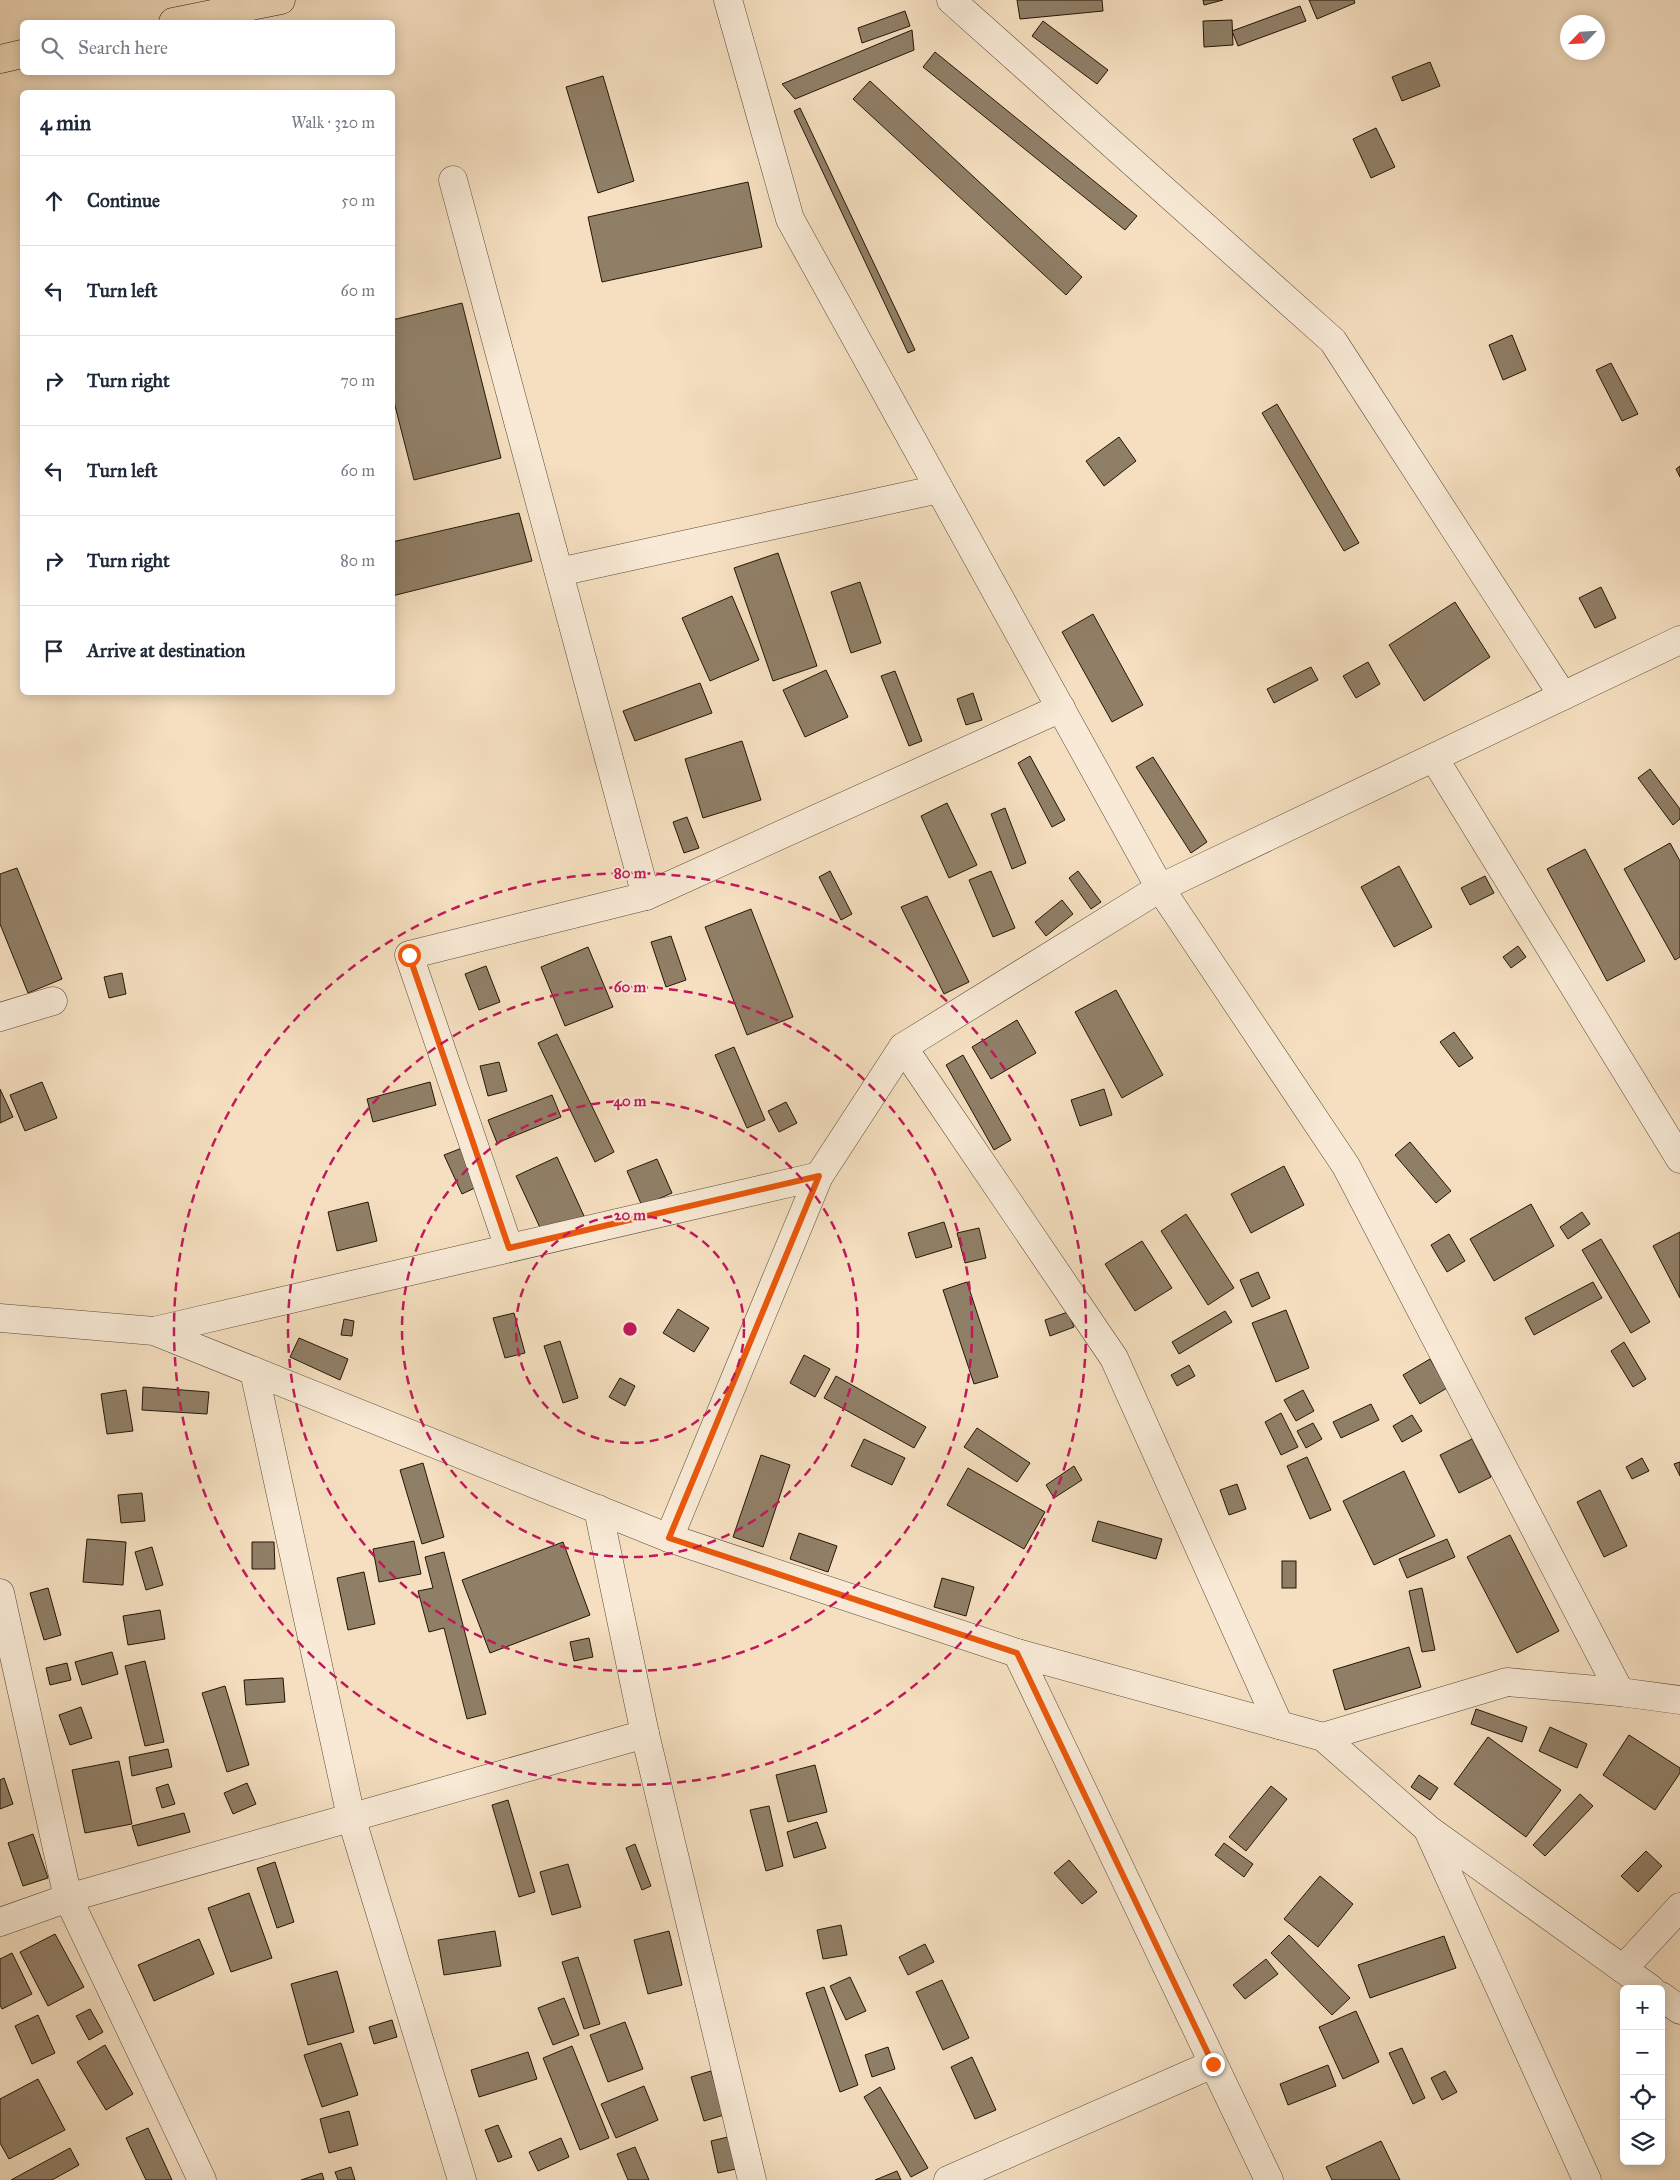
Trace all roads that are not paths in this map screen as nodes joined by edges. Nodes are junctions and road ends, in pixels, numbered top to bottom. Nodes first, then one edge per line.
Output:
1 (281, 0) edge
2 (728, 0) edge
3 (951, 0) edge
4 (183, 20) edge
5 (20, 54) edge
6 (0, 59) edge
7 (453, 180) dead end
8 (939, 489) junction
9 (559, 572) junction
10 (1680, 640) edge
11 (1563, 696) junction
12 (1061, 708) junction
13 (1434, 758) junction
14 (1160, 888) junction
15 (646, 896) junction
16 (53, 1000) dead end
17 (0, 1017) edge
18 (903, 1047) junction
19 (1680, 1159) edge
20 (819, 1176) junction
21 (509, 1248) junction
22 (0, 1318) edge
23 (154, 1331) junction
24 (254, 1371) junction
25 (598, 1510) junction
26 (669, 1538) junction
27 (0, 1593) edge
28 (1017, 1653) junction
29 (9, 1672) edge
30 (1620, 1692) junction
31 (1680, 1700) edge
32 (1279, 1725) junction
33 (645, 1734) junction
34 (1323, 1737) junction
35 (351, 1817) junction
36 (1428, 1828) junction
37 (68, 1898) junction
38 (1680, 1906) edge
39 (0, 1922) edge
40 (1623, 1969) junction
41 (1645, 1985) edge
42 (1665, 1999) edge
43 (1680, 2010) edge
44 (1213, 2064) junction
45 (202, 2180) edge
46 (462, 2180) edge
47 (752, 2180) edge
48 (948, 2180) edge
49 (1269, 2180) edge
50 (1587, 2180) edge

1 - 4 highway
2 - 8 street
3 - 11 street
5 - 6 highway
7 - 9 street
8 - 9 street
8 - 12 street
9 - 15 street
10 - 11 street
11 - 13 street
12 - 14 street
12 - 15 street
13 - 14 street
13 - 19 street
14 - 18 street
14 - 30 street
15 - 21 street
16 - 17 street
18 - 20 street
18 - 32 street
20 - 21 street
20 - 26 street
21 - 23 street
22 - 23 street
23 - 24 street
24 - 25 street
24 - 35 street
25 - 26 street
25 - 33 street
26 - 28 street
27 - 29 street
28 - 32 street
28 - 44 street
29 - 37 street
30 - 31 street
30 - 34 street
32 - 34 street
33 - 35 street
33 - 47 street
34 - 36 street
35 - 37 street
35 - 46 street
36 - 40 street
36 - 50 street
37 - 39 street
37 - 45 street
38 - 40 street
40 - 41 street
42 - 43 street
44 - 48 street
44 - 49 street

